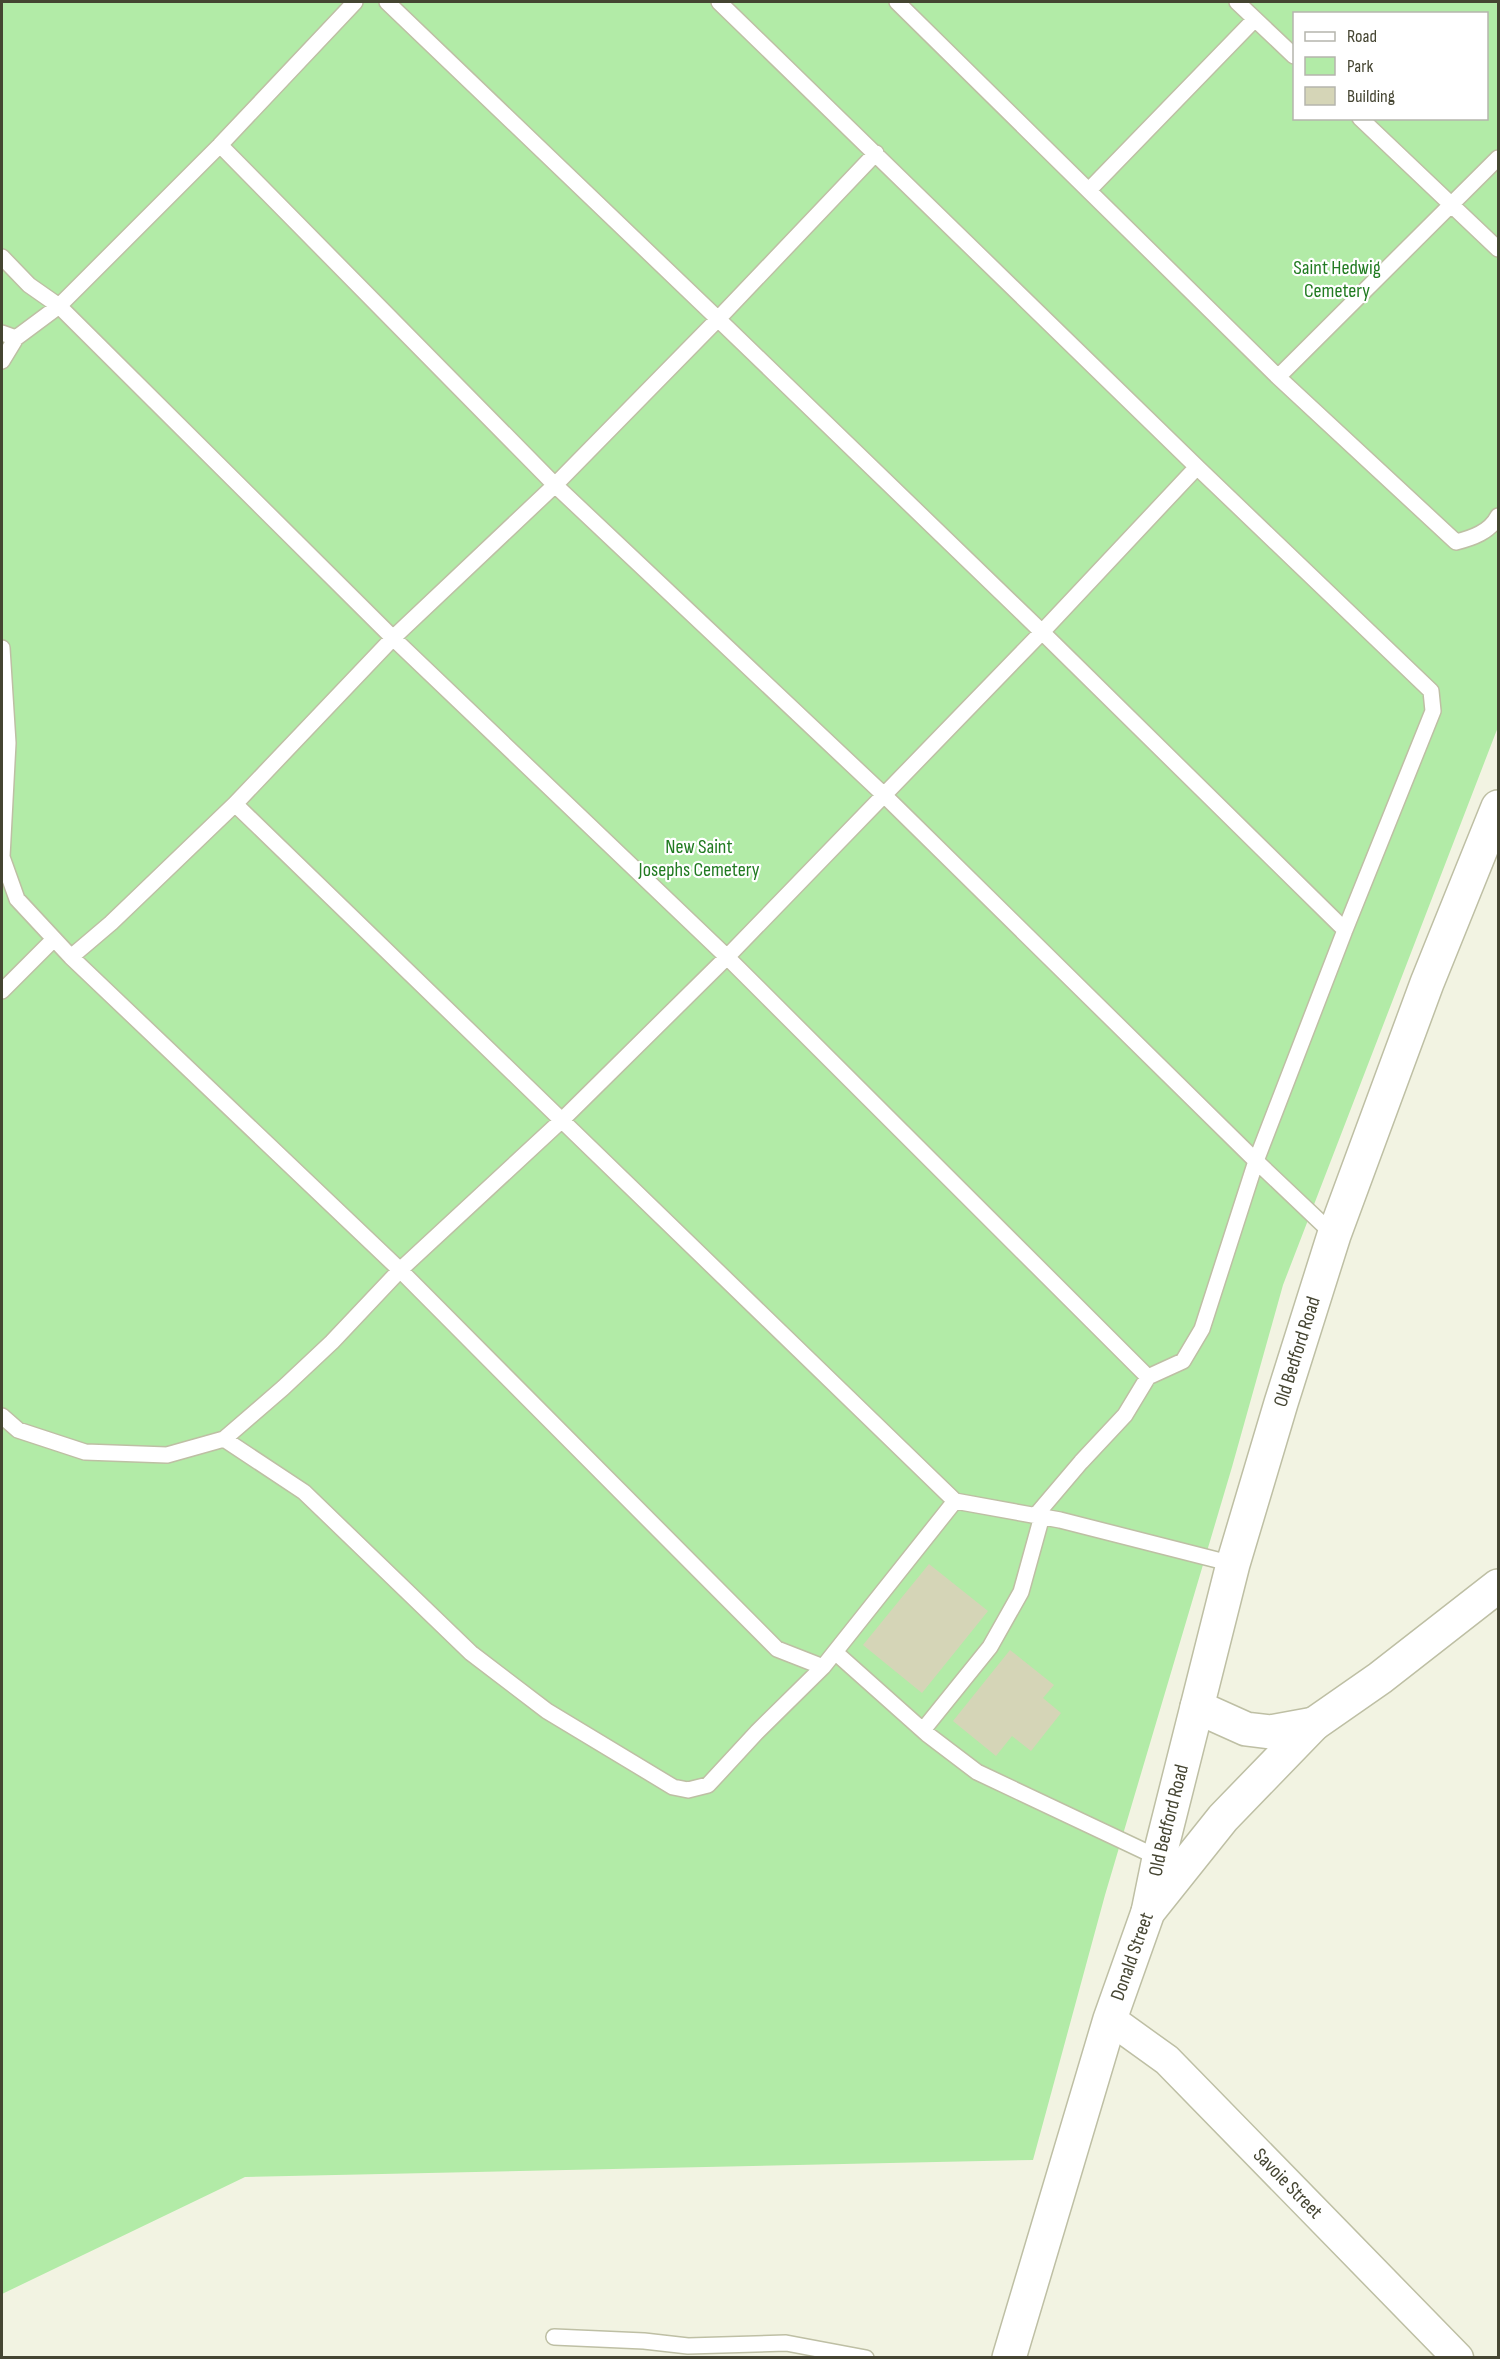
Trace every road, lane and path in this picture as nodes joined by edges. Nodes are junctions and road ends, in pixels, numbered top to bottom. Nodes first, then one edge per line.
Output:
1 (355, 2) edge
2 (387, 2) edge
3 (719, 2) edge
4 (897, 2) edge
5 (1237, 2) edge
6 (1255, 19) junction
7 (1293, 55) edge
8 (1362, 120) edge
9 (220, 145) junction
10 (876, 153) junction
11 (1498, 158) edge
12 (1089, 190) junction
13 (1453, 205) junction
14 (1498, 249) edge
15 (2, 257) edge
16 (59, 306) junction
17 (718, 319) junction
18 (9, 335) edge
19 (2, 361) edge
20 (1278, 377) junction
21 (1197, 467) junction
22 (555, 485) junction
23 (1498, 516) edge
24 (1042, 632) junction
25 (393, 638) junction
26 (2, 648) edge
27 (884, 795) junction
28 (236, 804) junction
29 (1498, 807) edge
30 (2, 886) edge
31 (17, 899) junction
32 (1344, 930) junction
33 (54, 939) junction
34 (71, 957) junction
35 (727, 957) junction
36 (2, 991) edge
37 (562, 1120) junction
38 (1256, 1161) junction
39 (1334, 1235) junction
40 (399, 1270) junction
41 (1148, 1377) junction
42 (2, 1416) edge
43 (224, 1438) junction
44 (955, 1501) junction
45 (1039, 1516) junction
46 (1233, 1564) junction
47 (1498, 1586) edge
48 (835, 1652) junction
49 (824, 1667) junction
50 (1197, 1707) junction
51 (1314, 1724) junction
52 (923, 1730) junction
53 (1159, 1857) junction
54 (1148, 1912) junction
55 (1110, 2019) junction
56 (554, 2337) dead end
57 (866, 2358) edge
58 (1009, 2358) edge
59 (1458, 2358) edge

1 - 9 lane
2 - 17 lane
3 - 10 lane
4 - 12 lane
5 - 6 lane
6 - 7 lane
6 - 12 lane
8 - 13 lane
9 - 16 lane
9 - 22 lane
10 - 17 lane
10 - 21 lane
11 - 13 lane
12 - 20 lane
13 - 14 lane
13 - 20 lane
15 - 16 lane
16 - 18 lane
16 - 25 lane
17 - 22 lane
17 - 24 lane
18 - 19 lane
20 - 23 lane
21 - 24 lane
21 - 32 lane
22 - 25 lane
22 - 27 lane
24 - 27 lane
24 - 32 lane
25 - 28 lane
25 - 35 lane
26 - 31 lane
27 - 35 lane
27 - 38 lane
28 - 34 lane
28 - 37 lane
29 - 39 street, Old Bedford Road
30 - 31 lane
31 - 33 lane
32 - 38 lane
33 - 34 lane
33 - 36 lane
34 - 40 lane
35 - 37 lane
35 - 41 lane
37 - 40 lane
37 - 44 lane
38 - 39 lane
38 - 41 lane
39 - 46 street, Old Bedford Road
40 - 43 lane
40 - 49 lane
41 - 45 lane
42 - 43 lane
43 - 49 lane
44 - 45 lane
44 - 48 lane
45 - 46 lane
45 - 52 lane
46 - 50 street, Old Bedford Road
47 - 51 street, Donald Street
48 - 49 lane
48 - 52 lane
50 - 51 street
50 - 53 street, Old Bedford Road
51 - 54 street, Donald Street
52 - 53 lane
53 - 54 street, Old Bedford Road
54 - 55 street, Donald Street
55 - 58 street, Donald Street
55 - 59 street, Savoie Street
56 - 57 lane

